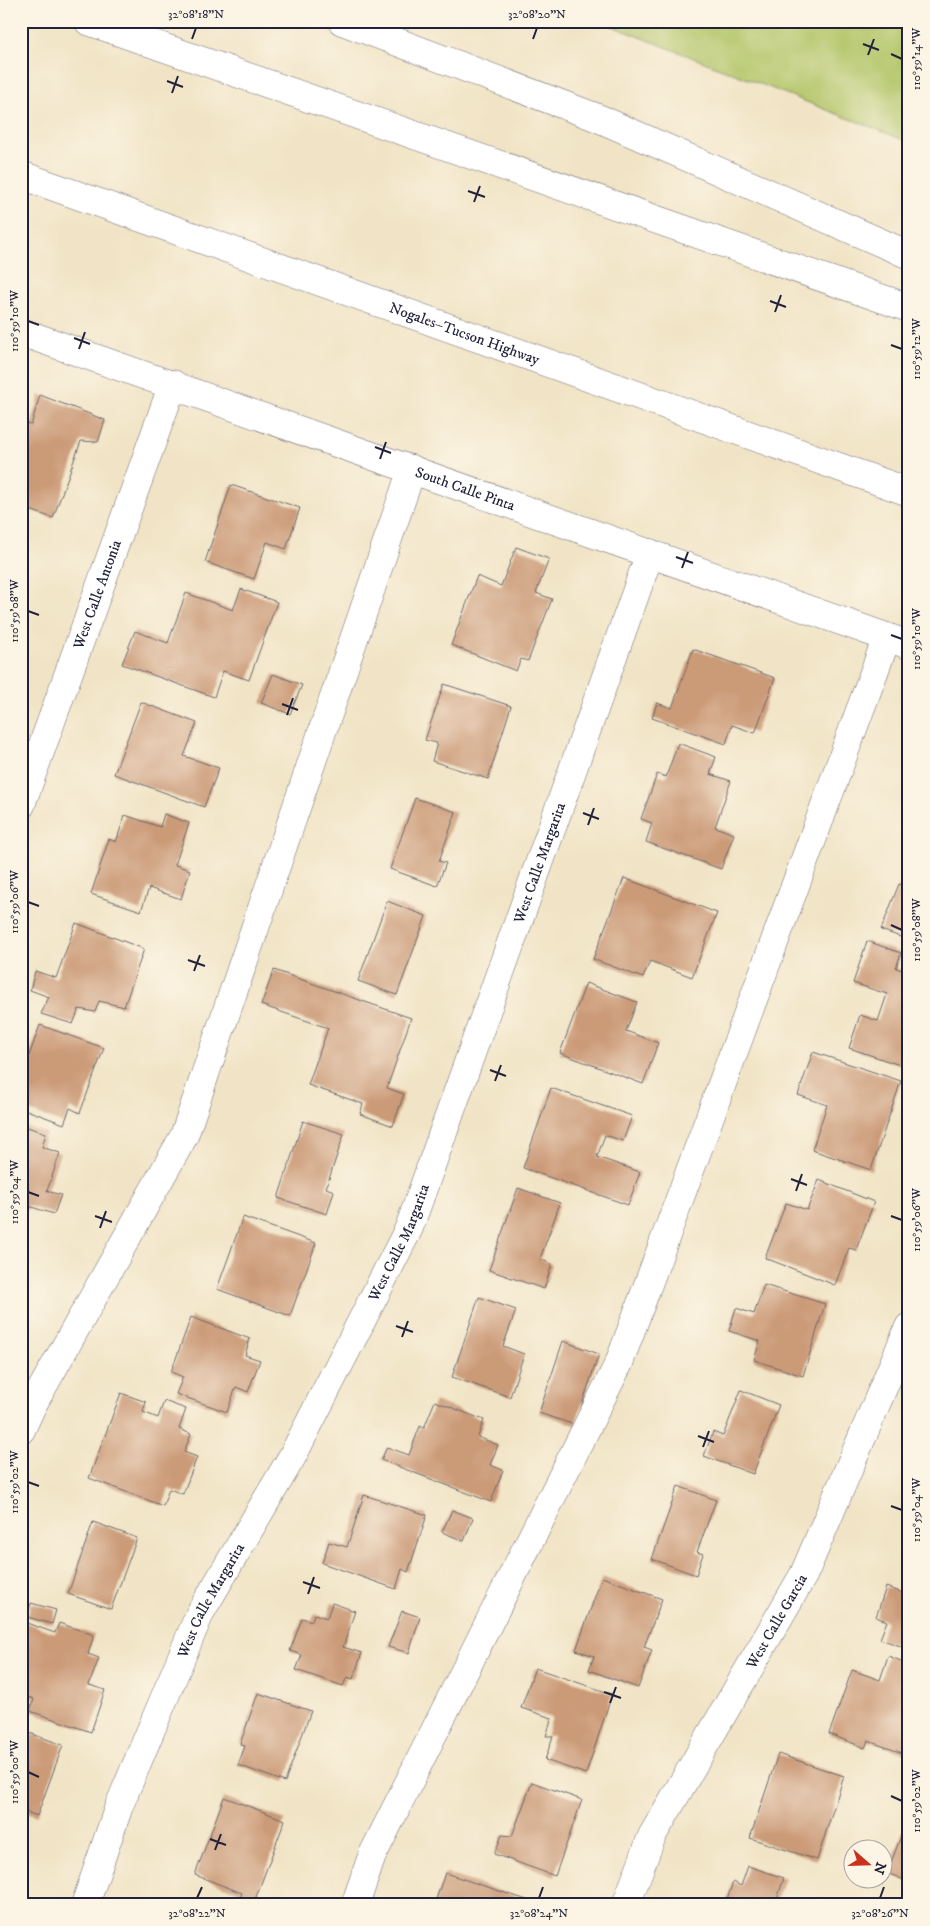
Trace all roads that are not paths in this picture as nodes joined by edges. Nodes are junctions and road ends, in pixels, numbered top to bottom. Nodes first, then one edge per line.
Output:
1 (88, 21) edge
2 (342, 21) edge
3 (21, 176) edge
4 (21, 180) edge
5 (61, 190) junction
6 (909, 255) edge
7 (909, 308) edge
8 (21, 332) edge
9 (174, 384) junction
10 (412, 469) junction
11 (909, 492) edge
12 (650, 553) junction
13 (898, 641) edge
14 (21, 805) edge
15 (909, 1327) edge
16 (21, 1430) edge
17 (85, 1905) edge
18 (355, 1905) edge
19 (626, 1905) edge

1 - 7 main road
2 - 6 main road
3 - 5 main road, Nogales–Tucson Highway
4 - 5 main road
5 - 11 main road, Nogales–Tucson Highway
8 - 9 main road, South Calle Pinta
9 - 10 main road, South Calle Pinta
9 - 14 main road, West Calle Antonia
10 - 12 main road, South Calle Pinta
10 - 16 main road
12 - 13 main road, South Calle Pinta
12 - 17 main road, West Calle Margarita
13 - 18 main road
15 - 19 main road, West Calle Garcia

